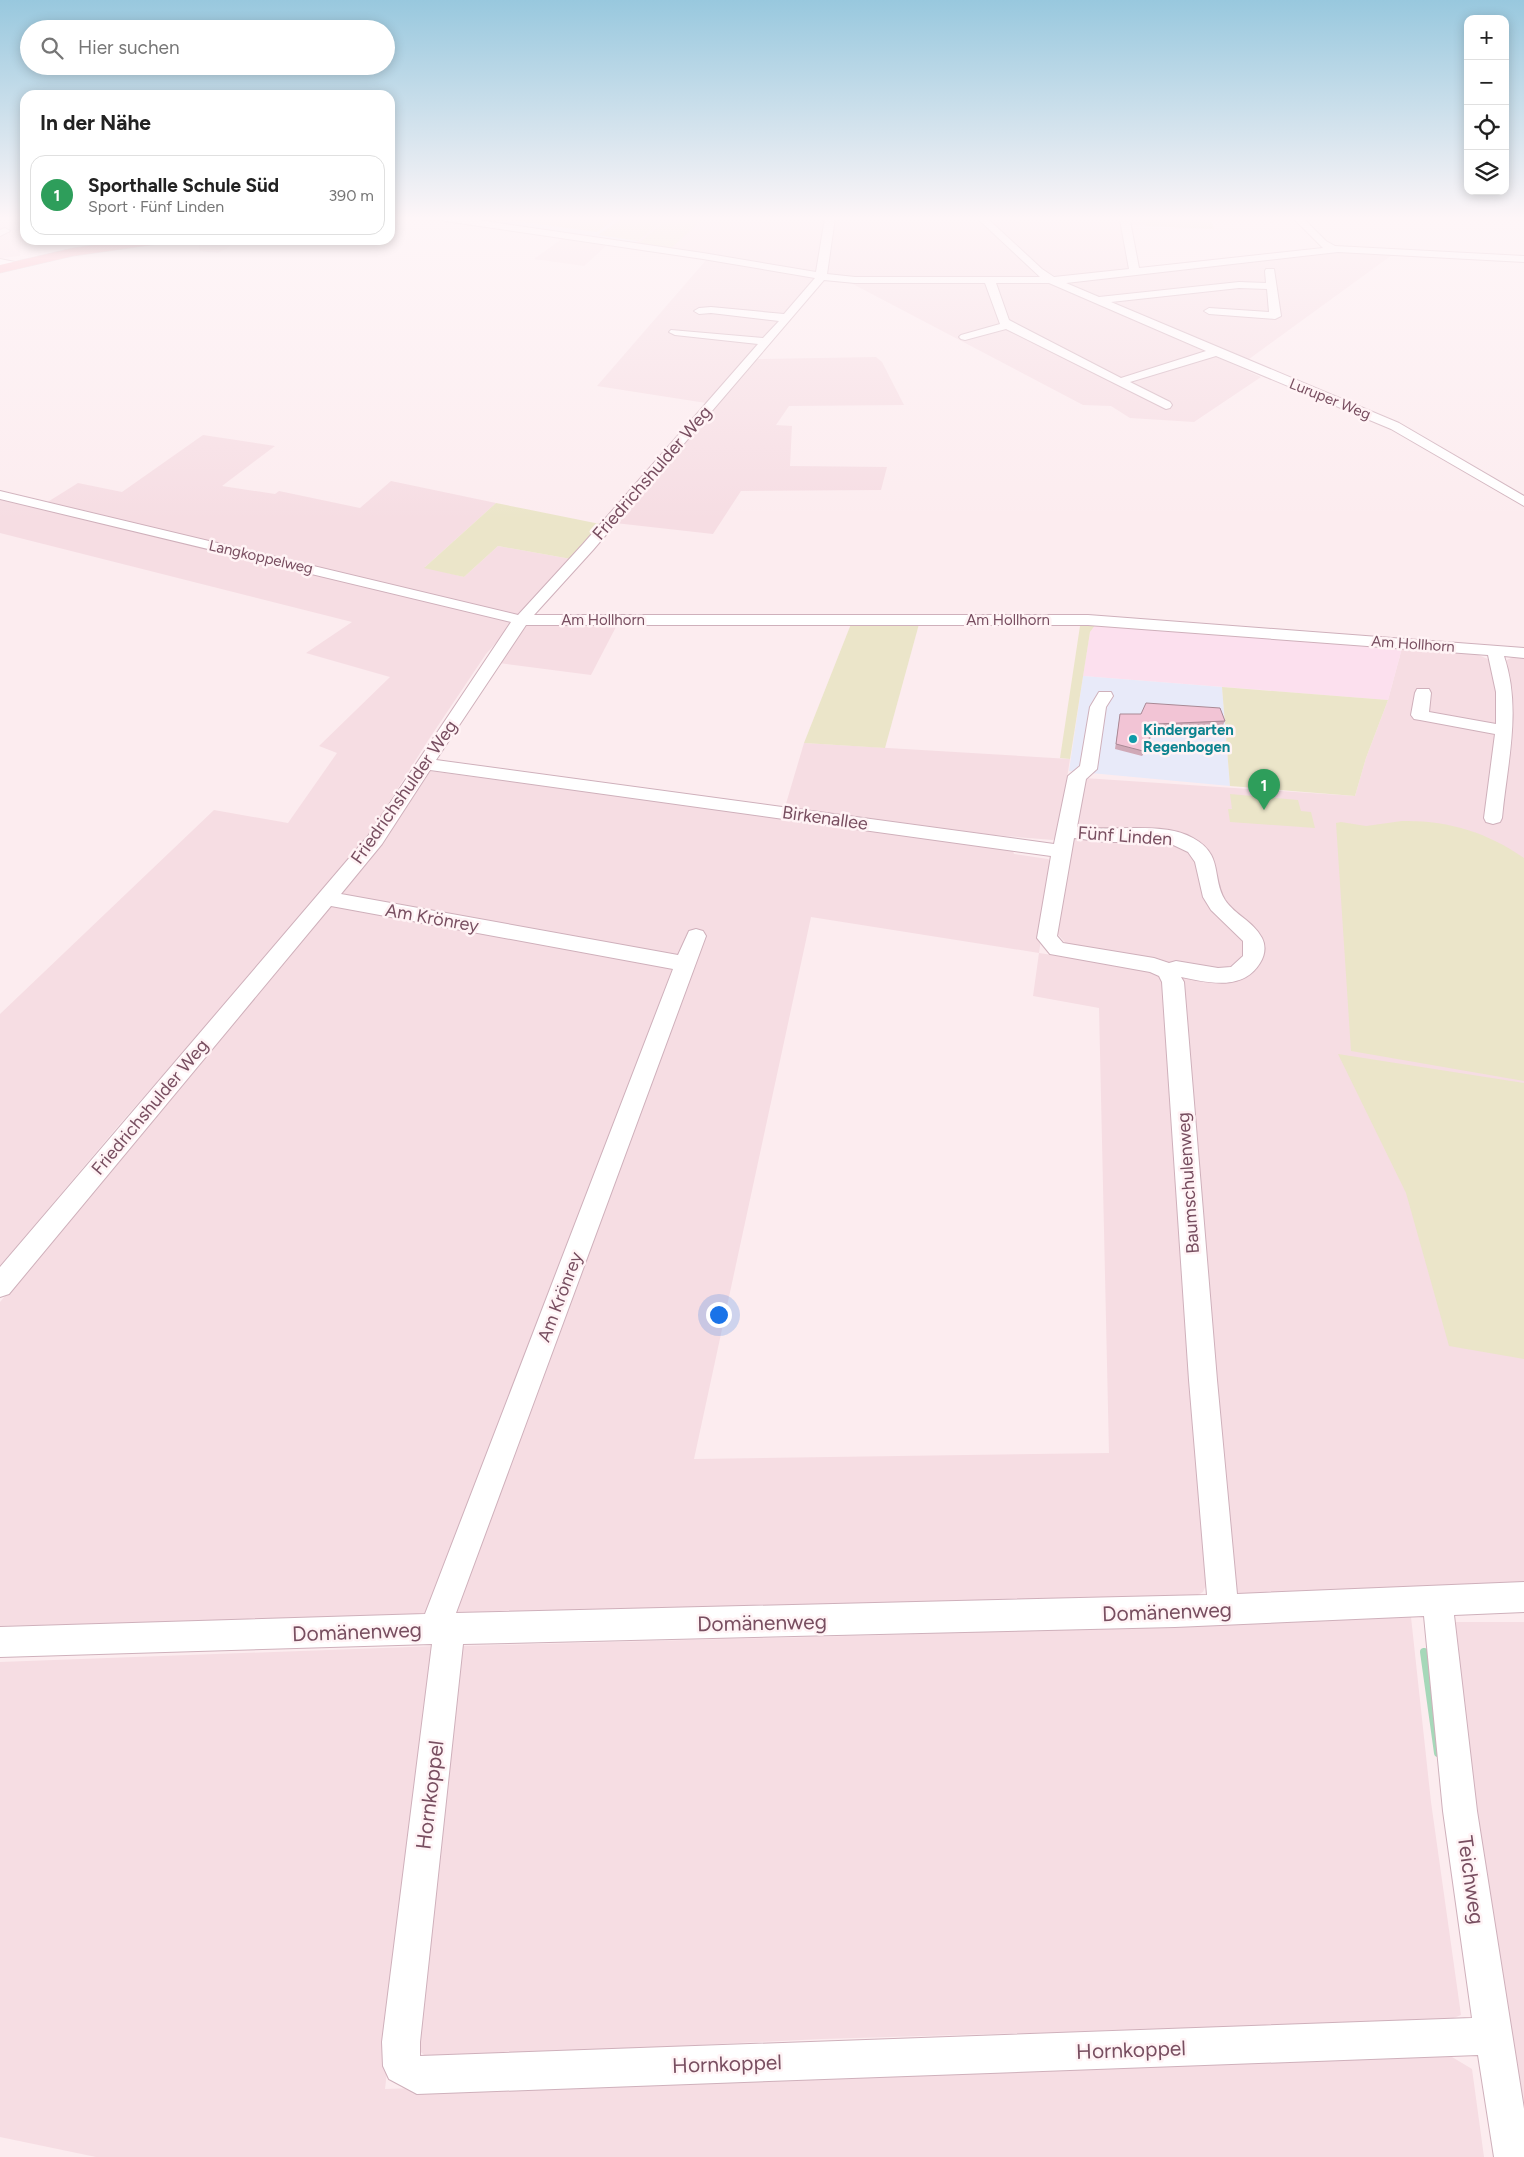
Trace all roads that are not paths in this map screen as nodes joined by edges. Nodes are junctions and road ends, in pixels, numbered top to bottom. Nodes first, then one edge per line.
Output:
1 (786, 318) edge
2 (1004, 319) edge
3 (1142, 319) edge
4 (1007, 325) junction
5 (675, 332) dead end
6 (965, 336) dead end
7 (766, 342) junction
8 (1216, 352) junction
9 (1119, 382) junction
10 (1166, 405) dead end
11 (0, 495) edge
12 (1524, 502) edge
13 (521, 620) junction
14 (1494, 650) junction
15 (1524, 653) edge
16 (1423, 693) dead end
17 (1105, 696) dead end
18 (1504, 731) junction
19 (425, 764) junction
20 (1492, 818) dead end
21 (1064, 841) junction
22 (326, 898) junction
23 (696, 936) dead end
24 (685, 964) junction
25 (1167, 971) junction
26 (0, 1286) edge
27 (1524, 1597) edge
28 (1438, 1602) junction
29 (1226, 1610) junction
30 (442, 1629) junction
31 (0, 1642) edge
32 (1493, 2036) junction
33 (1513, 2157) edge

1 - 7 street, Friedrichshulder Weg
2 - 4 street
3 - 8 street, Luruper Weg
4 - 6 street
4 - 9 street
5 - 7 street
7 - 13 street, Friedrichshulder Weg
8 - 9 street
8 - 12 street, Luruper Weg
9 - 10 street
11 - 13 street, Langkoppelweg
13 - 14 street, Am Hollhorn
13 - 19 street, Friedrichshulder Weg
14 - 15 street, Am Hollhorn
14 - 18 street
16 - 18 street
17 - 21 street
18 - 20 street
19 - 21 street, Birkenallee
19 - 22 street, Friedrichshulder Weg
21 - 25 street
21 - 25 street, Fünf Linden
22 - 24 street, Am Krönrey
22 - 26 street, Friedrichshulder Weg
23 - 24 street, Am Krönrey
24 - 30 street, Am Krönrey
25 - 29 street, Baumschulenweg
27 - 28 street, Domänenweg
28 - 29 street, Domänenweg
28 - 32 street, Teichweg
29 - 30 street, Domänenweg
30 - 31 street, Domänenweg
30 - 32 street, Hornkoppel
32 - 33 street, Teichweg

